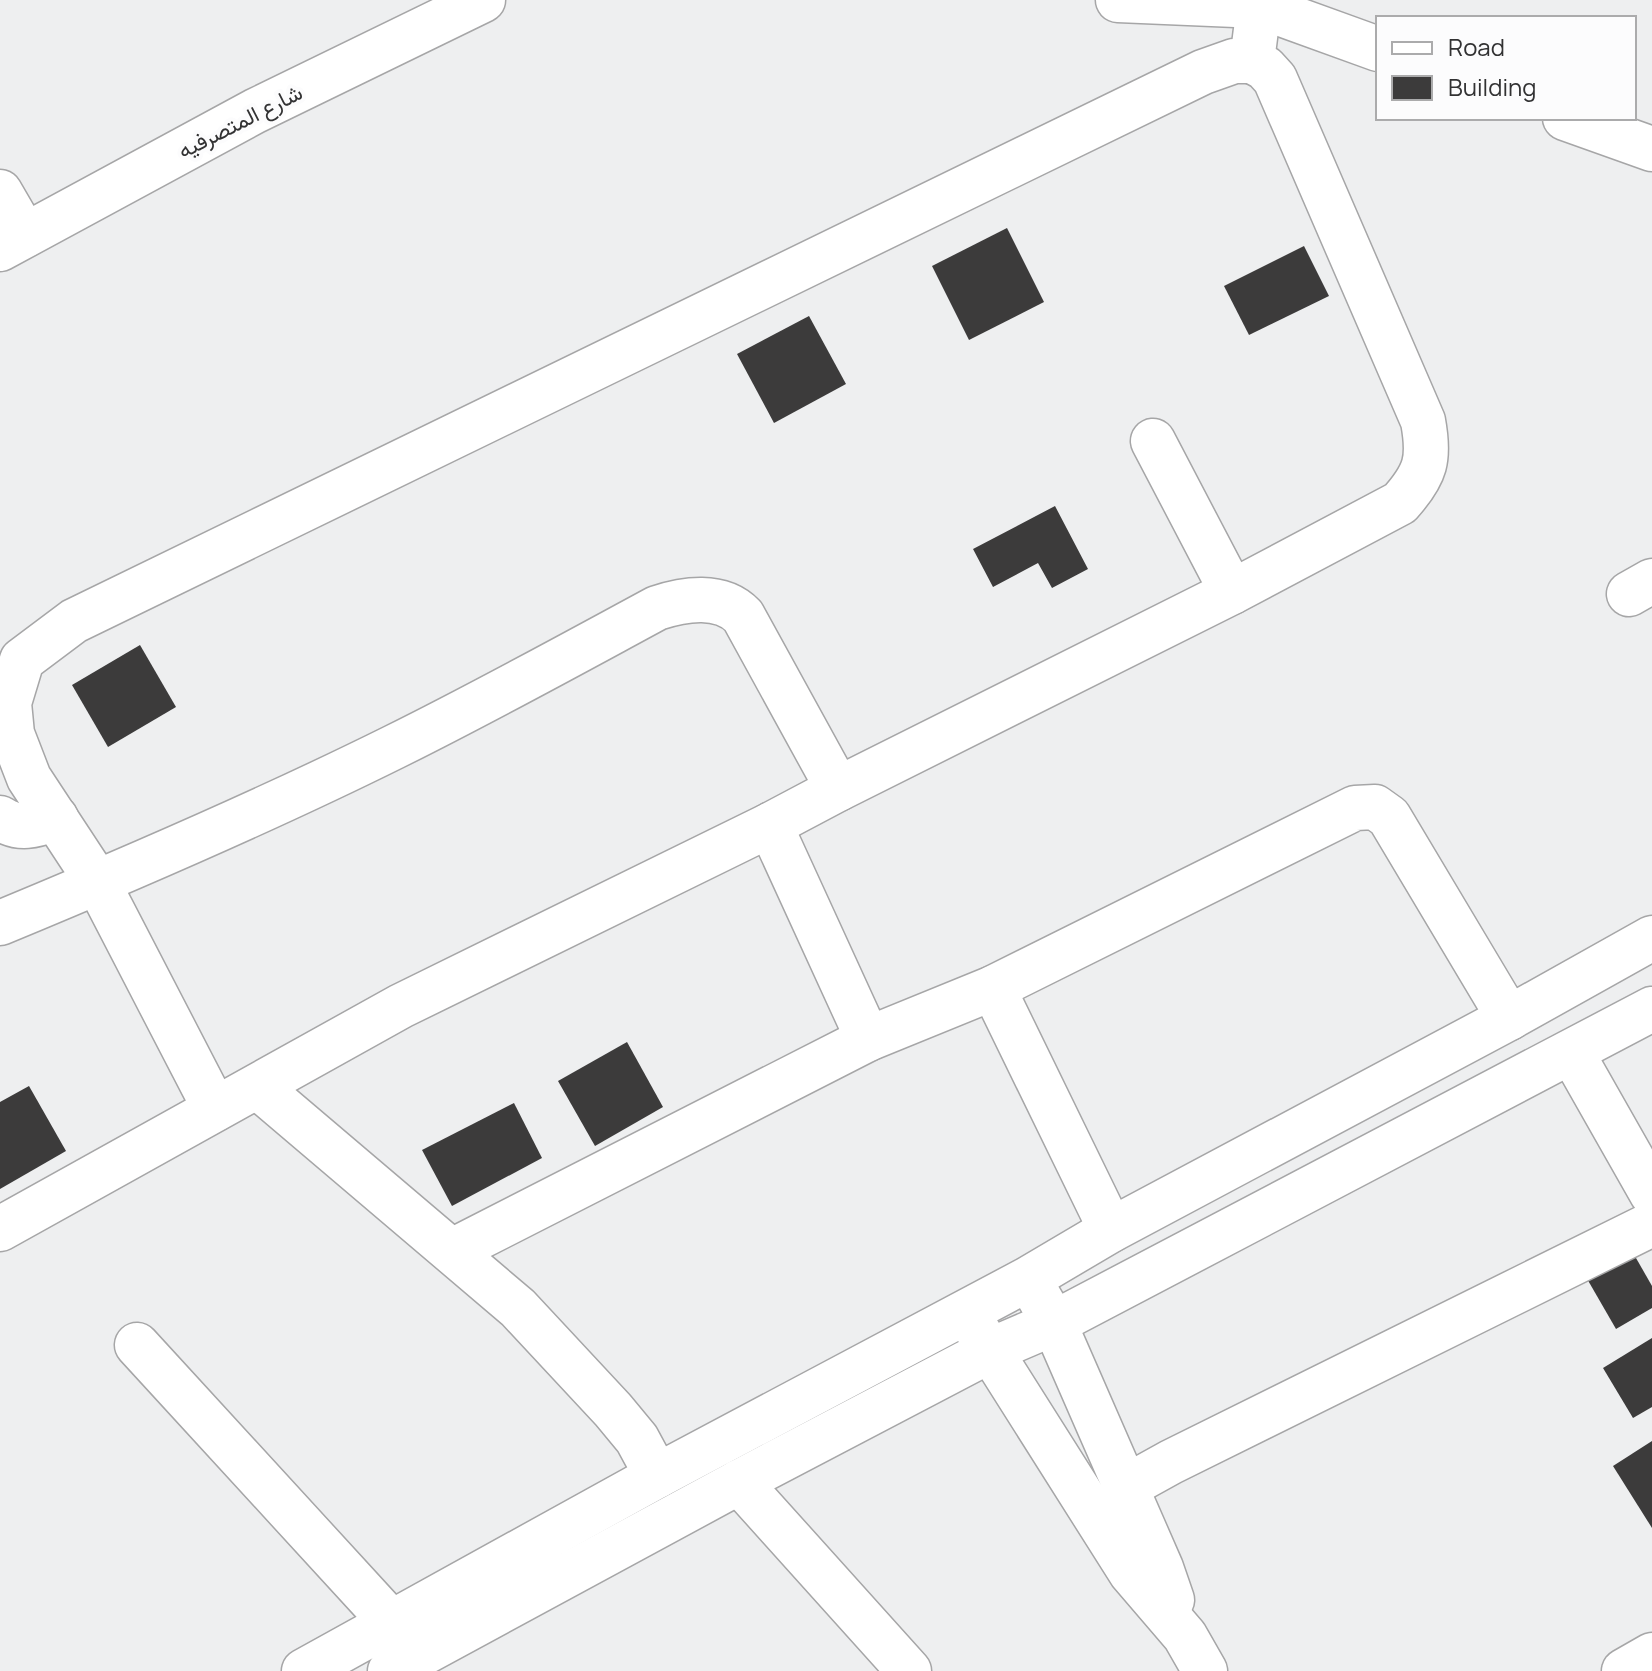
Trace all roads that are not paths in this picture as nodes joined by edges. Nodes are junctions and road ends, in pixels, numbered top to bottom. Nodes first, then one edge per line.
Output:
1 (1118, 0) edge
2 (475, 2) edge
3 (1259, 2) edge
4 (1376, 48) edge
5 (1252, 61) junction
6 (1571, 120) edge
7 (1652, 149) edge
8 (0, 192) edge
9 (12, 242) edge
10 (1153, 441) dead end
11 (1232, 592) junction
12 (838, 789) junction
13 (0, 818) edge
14 (56, 818) junction
15 (770, 825) junction
16 (98, 883) junction
17 (0, 923) edge
18 (1652, 938) edge
19 (993, 988) junction
20 (1652, 1009) edge
21 (1509, 1018) junction
22 (868, 1039) junction
23 (1572, 1053) junction
24 (258, 1087) junction
25 (215, 1109) junction
26 (1652, 1194) edge
27 (1652, 1224) edge
28 (0, 1229) edge
29 (1111, 1230) junction
30 (452, 1251) junction
31 (1028, 1279) junction
32 (965, 1312) junction
33 (1054, 1323) junction
34 (137, 1345) dead end
35 (991, 1350) junction
36 (657, 1476) junction
37 (739, 1482) junction
38 (1124, 1488) junction
39 (392, 1623) junction
40 (1195, 1653) edge
41 (1652, 1655) edge
42 (304, 1671) edge
43 (390, 1671) edge
44 (909, 1671) edge
45 (1624, 1671) edge

1 - 3 street
2 - 9 street, شارع المتصرفيه
3 - 4 street
3 - 5 street
5 - 11 street
5 - 14 street
6 - 7 street
8 - 9 street
10 - 11 street
11 - 12 street
12 - 15 street
12 - 16 street
13 - 14 street
14 - 16 street
15 - 22 street
15 - 24 street
16 - 17 street
16 - 25 street
18 - 21 street
19 - 21 street
19 - 22 street
19 - 29 street
20 - 23 street
21 - 29 street
22 - 30 street
23 - 26 street
23 - 33 street
24 - 25 street
24 - 30 street
25 - 28 street
27 - 38 street
29 - 31 street
30 - 36 street
31 - 32 street
31 - 33 street
32 - 35 street
32 - 36 street
33 - 35 street
33 - 38 street
34 - 39 street
35 - 37 street
35 - 40 street
36 - 39 street
37 - 43 street
37 - 44 street
38 - 40 street
39 - 42 street
41 - 45 street

